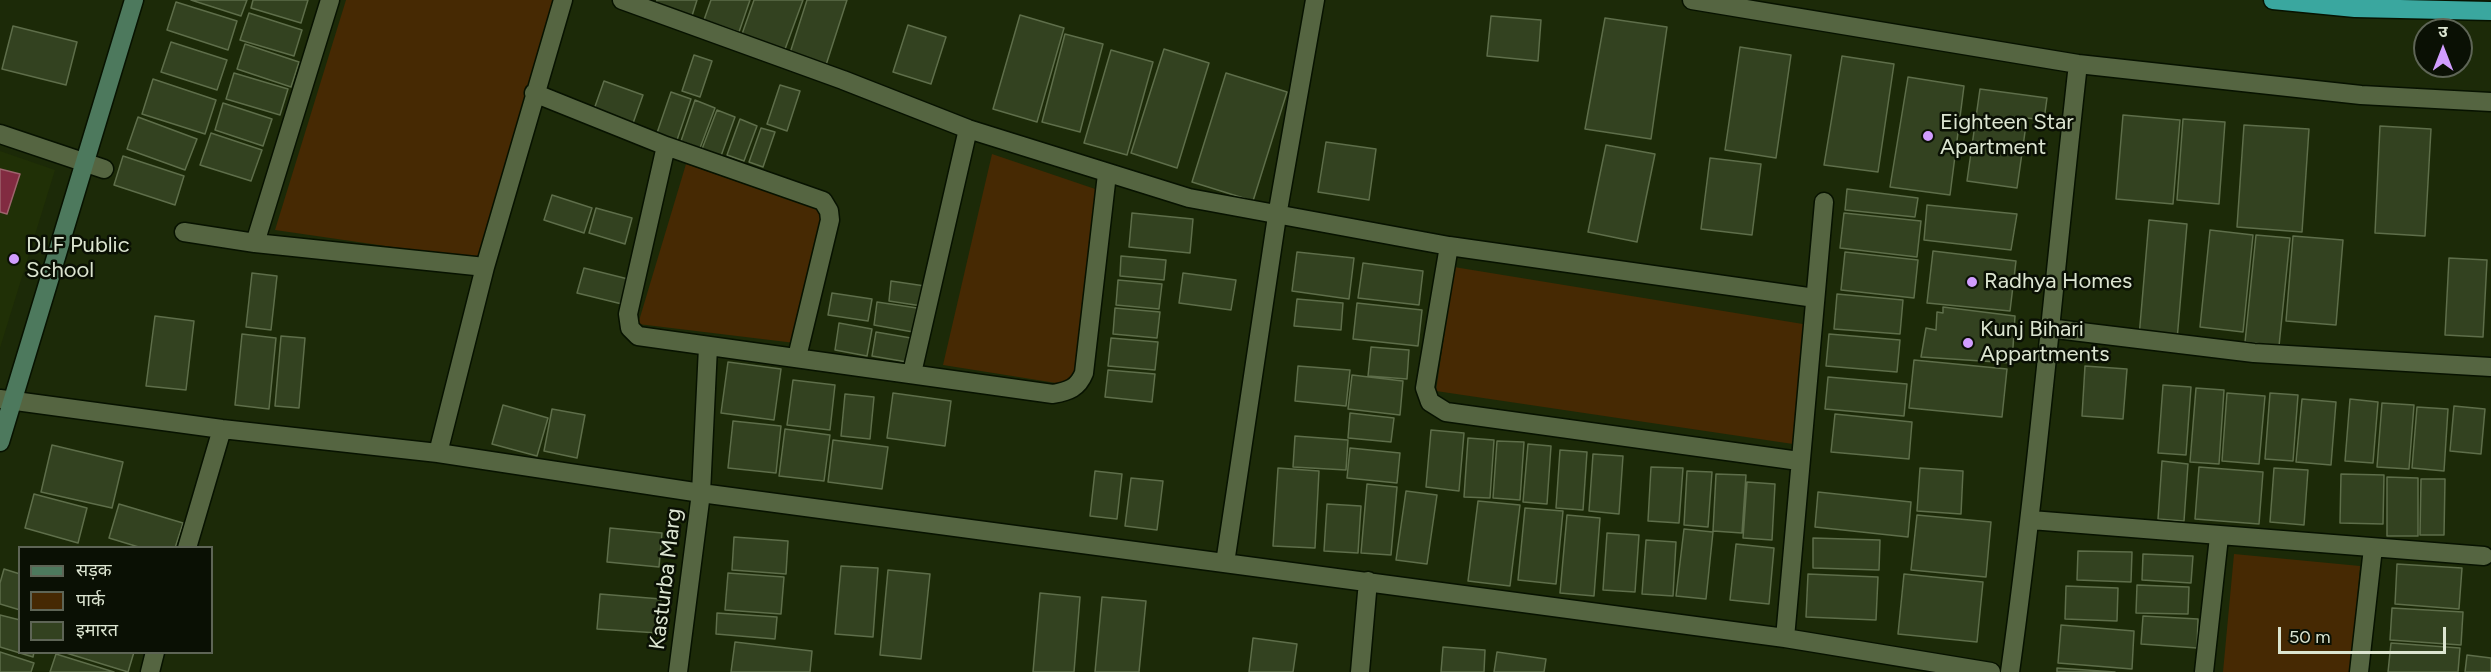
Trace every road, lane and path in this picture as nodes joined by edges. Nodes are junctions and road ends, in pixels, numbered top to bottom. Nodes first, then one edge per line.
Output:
1 (134, 0) edge
2 (330, 0) edge
3 (563, 0) edge
4 (622, 0) edge
5 (1315, 0) edge
6 (1692, 0) edge
7 (2273, 0) edge
8 (2491, 11) edge
9 (2078, 64) junction
10 (534, 93) junction
11 (2491, 102) edge
12 (968, 129) junction
13 (0, 134) edge
14 (666, 146) junction
15 (84, 164) junction
16 (104, 169) dead end
17 (1107, 174) junction
18 (1824, 202) dead end
19 (1277, 216) junction
20 (184, 232) dead end
21 (255, 243) junction
22 (1449, 246) junction
23 (485, 267) junction
24 (1815, 298) junction
25 (2049, 328) junction
26 (708, 347) junction
27 (797, 357) junction
28 (2491, 368) edge
29 (912, 374) junction
30 (6, 400) edge
31 (222, 429) junction
32 (0, 442) edge
33 (438, 453) junction
34 (1799, 461) junction
35 (701, 493) junction
36 (2031, 520) junction
37 (2219, 537) junction
38 (188, 546) edge
39 (2373, 548) junction
40 (2484, 556) dead end
41 (1225, 563) junction
42 (1368, 581) junction
43 (1785, 638) junction
44 (154, 654) edge
45 (150, 672) edge
46 (678, 672) edge
47 (1360, 672) edge
48 (1991, 672) edge
49 (2010, 672) edge
50 (2204, 672) edge
51 (2359, 672) edge

1 - 15 street
2 - 21 street
3 - 10 street
4 - 12 street
5 - 19 street
6 - 9 street
7 - 8 highway
9 - 11 street
9 - 25 street
10 - 14 street
10 - 23 street
12 - 17 street
12 - 29 street
13 - 15 street
14 - 26 street
14 - 27 street
15 - 16 street
15 - 30 street
17 - 19 street
17 - 29 street
18 - 24 street
19 - 22 street
19 - 41 street
20 - 21 street
21 - 23 street
22 - 24 street
22 - 34 street
23 - 33 street
24 - 34 street
25 - 28 street
25 - 36 street
26 - 27 street
26 - 35 street, Kasturba Marg
27 - 29 street
30 - 31 street
30 - 32 street
31 - 33 street
31 - 38 street
33 - 35 street
34 - 43 street
35 - 41 street
35 - 46 street, Kasturba Marg
36 - 37 street
36 - 49 street
37 - 39 street
37 - 50 street
39 - 40 street
39 - 51 street
41 - 42 street
42 - 43 street
42 - 47 street
43 - 48 street
44 - 45 street

